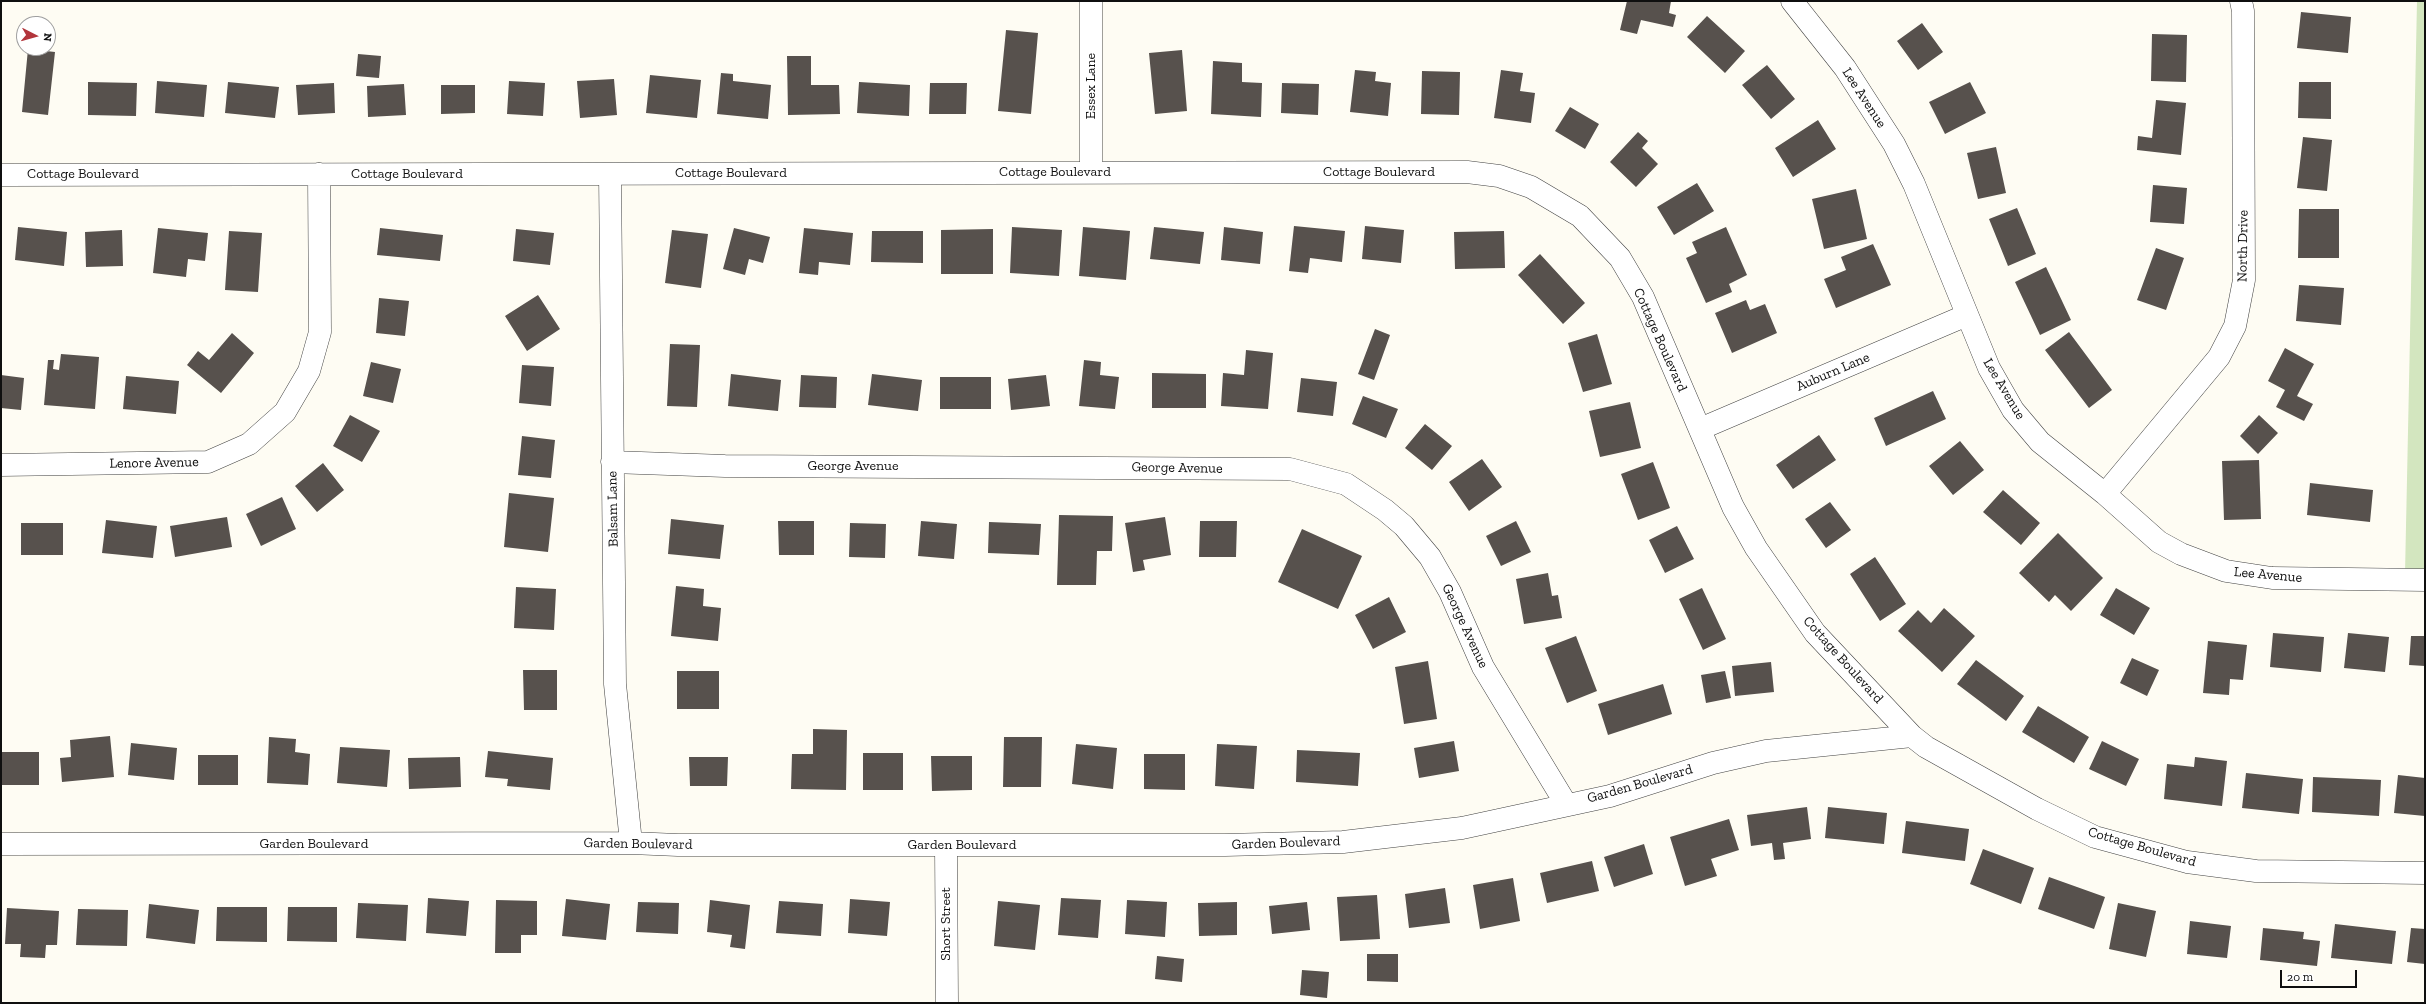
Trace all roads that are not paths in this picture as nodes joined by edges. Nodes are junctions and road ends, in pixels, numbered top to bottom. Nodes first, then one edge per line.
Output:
1 (1091, 1) edge
2 (1792, 1) edge
3 (2241, 1) edge
4 (1091, 172) junction
5 (319, 174) junction
6 (610, 174) junction
7 (1, 175) edge
8 (1967, 315) junction
9 (1700, 429) junction
10 (612, 462) junction
11 (1, 465) edge
12 (2104, 494) junction
13 (2425, 580) edge
14 (1912, 736) junction
15 (1566, 804) junction
16 (631, 843) junction
17 (1, 844) edge
18 (946, 845) junction
19 (2425, 873) edge
20 (947, 1003) edge

1 - 4 street, Essex Lane
2 - 8 street, Lee Avenue
3 - 12 street, North Drive
4 - 6 street, Cottage Boulevard
4 - 9 street, Cottage Boulevard
5 - 6 street, Cottage Boulevard
5 - 7 street, Cottage Boulevard
5 - 11 street, Lenore Avenue
6 - 10 street, Balsam Lane
8 - 9 street, Auburn Lane
8 - 12 street, Lee Avenue
9 - 14 street, Cottage Boulevard
10 - 15 street, George Avenue
10 - 16 street, Balsam Lane
12 - 13 street, Lee Avenue
14 - 15 street, Garden Boulevard
14 - 19 street, Cottage Boulevard
15 - 18 street, Garden Boulevard
16 - 17 street, Garden Boulevard
16 - 18 street, Garden Boulevard
18 - 20 street, Short Street

